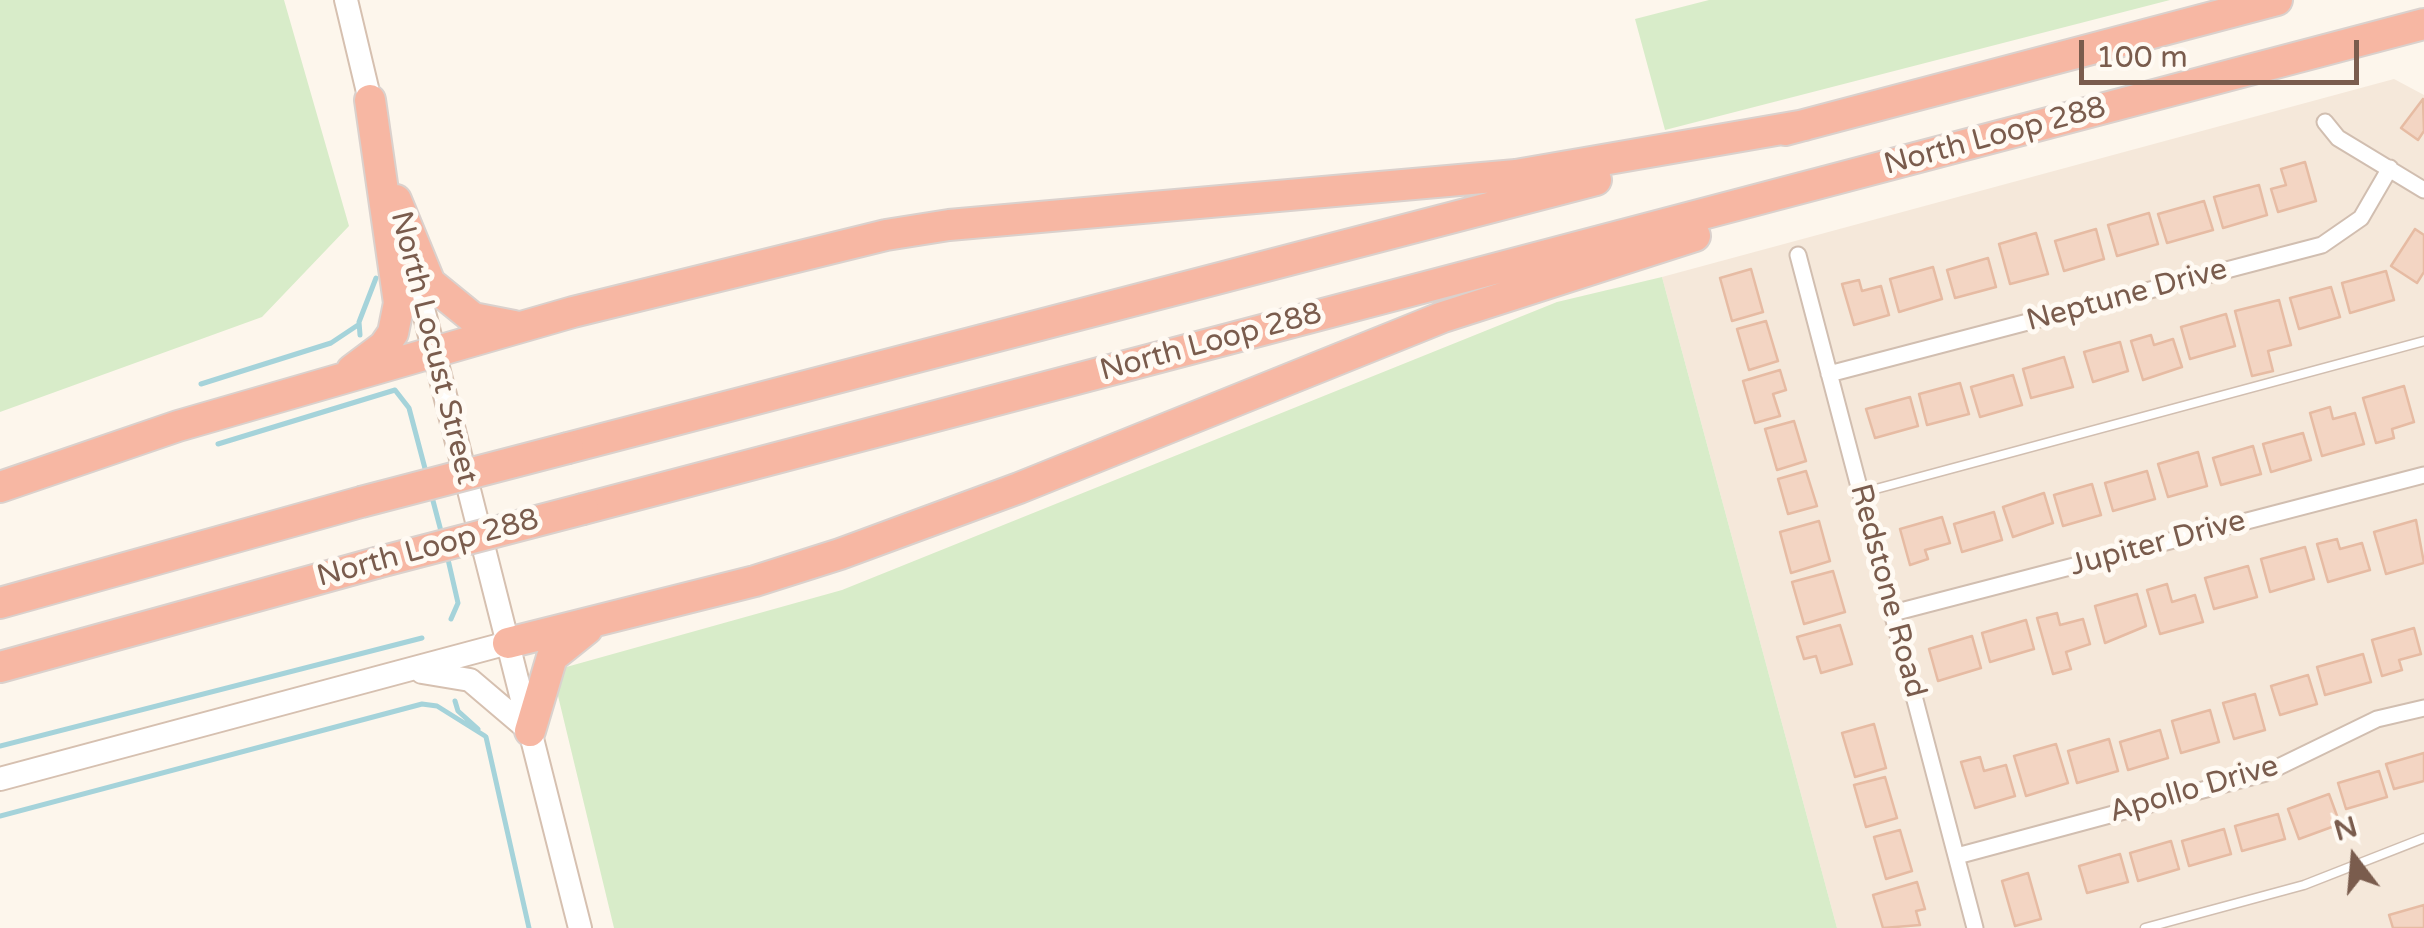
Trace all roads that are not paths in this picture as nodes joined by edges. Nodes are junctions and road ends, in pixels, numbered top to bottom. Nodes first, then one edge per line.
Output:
1 (346, 0) edge
2 (2277, 0) edge
3 (2424, 24) edge
4 (370, 100) junction
5 (2325, 122) dead end
6 (1804, 125) junction
7 (2031, 128) junction
8 (2390, 168) junction
9 (2424, 190) edge
10 (396, 200) junction
11 (1798, 254) dead end
12 (526, 326) junction
13 (2424, 341) edge
14 (434, 353) junction
15 (1830, 374) junction
16 (302, 391) junction
17 (2424, 475) edge
18 (0, 487) edge
19 (1861, 493) junction
20 (0, 603) edge
21 (1893, 613) junction
22 (604, 619) junction
23 (508, 643) junction
24 (0, 667) edge
25 (399, 672) junction
26 (2424, 708) edge
27 (530, 730) junction
28 (0, 779) edge
29 (2424, 838) edge
30 (1957, 856) junction
31 (580, 928) edge
32 (1975, 928) edge
33 (2145, 928) edge

1 - 4 main road, North Locust Street
2 - 6 highway, North Loop 288
3 - 7 highway, North Loop 288
4 - 10 main road, North Locust Street
4 - 16 highway
5 - 8 street
6 - 12 highway
6 - 20 highway, North Loop 288, bridge
7 - 22 highway
7 - 24 highway, North Loop 288, bridge
8 - 9 street
8 - 15 street, Neptune Drive
10 - 12 highway
10 - 14 main road, North Locust Street
11 - 15 street, Redstone Road
12 - 14 highway
13 - 19 lane
14 - 16 highway
14 - 23 main road, North Locust Street
15 - 19 street, Redstone Road
16 - 18 highway
17 - 21 street, Jupiter Drive
19 - 21 street, Redstone Road
21 - 30 street, Redstone Road
22 - 23 highway
22 - 27 highway
23 - 25 main road
23 - 27 main road, North Locust Street
25 - 27 main road
25 - 28 main road
26 - 30 street, Apollo Drive
27 - 31 main road, North Locust Street
29 - 33 lane
30 - 32 street, Redstone Road

